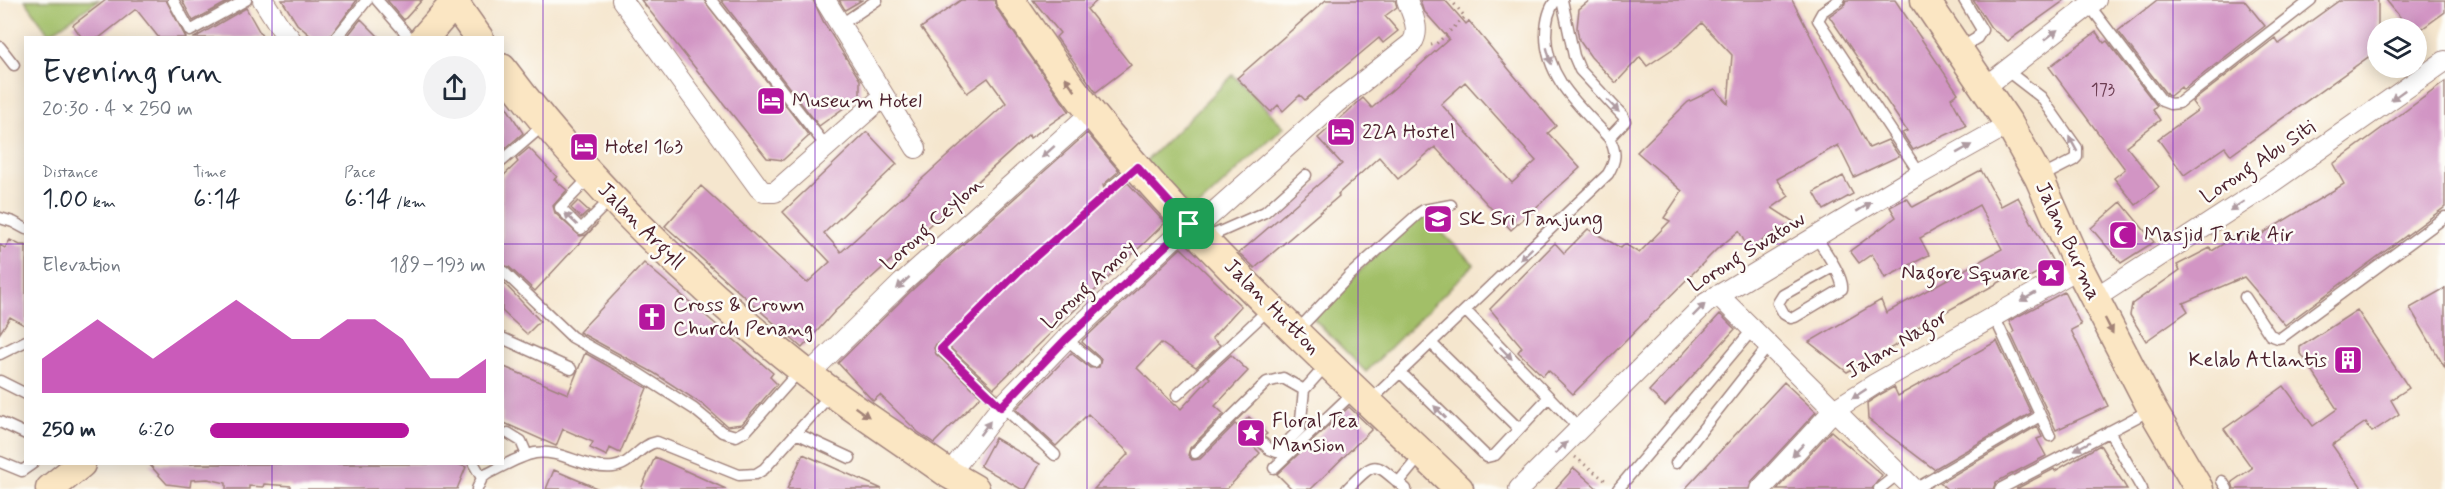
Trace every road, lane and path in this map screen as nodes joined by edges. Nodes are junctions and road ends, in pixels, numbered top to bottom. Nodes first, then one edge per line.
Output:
1 (172, 0) edge
2 (246, 0) edge
3 (263, 0) edge
4 (367, 0) edge
5 (377, 0) edge
6 (622, 0) edge
7 (711, 0) edge
8 (825, 0) edge
9 (877, 0) edge
10 (1407, 0) edge
11 (1450, 0) edge
12 (1556, 0) edge
13 (1562, 0) edge
14 (1839, 0) edge
15 (1925, 0) edge
16 (1964, 0) edge
17 (2312, 0) edge
18 (454, 1) edge
19 (1014, 2) edge
20 (2092, 2) edge
21 (840, 25) junction
22 (190, 34) edge
23 (288, 36) edge
24 (338, 36) edge
25 (409, 36) edge
26 (426, 36) edge
27 (478, 36) edge
28 (1412, 43) junction
29 (0, 46) edge
30 (1959, 49) junction
31 (2445, 61) edge
32 (14, 65) dead end
33 (504, 71) edge
34 (1995, 79) junction
35 (884, 96) junction
36 (1091, 113) junction
37 (546, 123) junction
38 (2009, 124) junction
39 (1609, 138) junction
40 (826, 146) junction
41 (916, 148) dead end
42 (504, 159) edge
43 (1137, 167) junction
44 (1920, 174) junction
45 (591, 175) junction
46 (1306, 175) dead end
47 (2039, 178) junction
48 (1110, 188) joint
49 (612, 198) junction
50 (1451, 205) dead end
51 (2445, 217) edge
52 (0, 218) edge
53 (24, 229) edge
54 (1197, 231) junction
55 (1816, 237) junction
56 (1833, 267) junction
57 (2079, 268) junction
58 (504, 272) edge
59 (1718, 295) junction
60 (2246, 297) dead end
61 (2095, 298) junction
62 (1271, 307) junction
63 (1466, 311) junction
64 (1994, 316) junction
65 (1753, 329) junction
66 (1296, 332) junction
67 (504, 339) edge
68 (1066, 339) junction
69 (24, 343) edge
70 (1431, 343) junction
71 (1769, 345) junction
72 (941, 349) joint
73 (0, 354) edge
74 (1094, 362) dead end
75 (1328, 363) junction
76 (571, 369) dead end
77 (805, 372) junction
78 (1400, 372) junction
79 (0, 381) edge
80 (1304, 390) junction
81 (833, 392) junction
82 (24, 393) edge
83 (1177, 395) dead end
84 (1362, 396) junction
85 (1549, 397) junction
86 (1001, 407) junction
87 (2152, 409) junction
88 (1834, 410) junction
89 (2040, 416) junction
90 (0, 422) edge
91 (1519, 429) junction
92 (1580, 429) junction
93 (2109, 431) junction
94 (796, 432) junction
95 (24, 433) edge
96 (508, 433) dead end
97 (2050, 436) dead end
98 (1263, 443) dead end
99 (1562, 447) junction
100 (1195, 453) dead end
101 (1422, 453) junction
102 (527, 455) junction
103 (1055, 455) dead end
104 (850, 458) dead end
105 (0, 462) edge
106 (1676, 463) dead end
107 (31, 465) edge
108 (81, 465) edge
109 (82, 465) edge
110 (475, 465) edge
111 (1274, 468) dead end
112 (949, 474) junction
113 (1899, 474) junction
114 (482, 478) junction
115 (1608, 482) dead end
116 (1402, 486) edge
117 (2216, 486) edge
118 (1349, 488) edge
119 (50, 489) edge
120 (77, 489) edge
121 (477, 489) edge
122 (975, 489) edge
123 (1459, 489) edge
124 (1519, 489) edge
125 (1618, 489) edge
126 (1761, 489) edge
127 (1879, 489) edge
128 (1914, 489) edge
129 (2000, 489) edge
130 (2142, 489) edge

1 - 22 lane
2 - 22 lane
3 - 23 street
4 - 24 lane
5 - 25 lane
6 - 40 street
7 - 40 lane
8 - 21 street
9 - 21 lane
10 - 28 street
11 - 28 path
12 -> 39 lane
13 -> 39 lane
14 - 44 lane
15 - 30 street, Jalan Burma
16 - 30 lane
17 - 20 lane
18 - 26 street
18 - 27 street
36 -> 19 street, Jalan Hutton
34 -> 20 street
21 - 35 street
28 - 54 street, Lorong Amoy
29 - 32 lane
30 - 34 street, Jalan Burma
31 -> 61 street, Lorong Abu Siti
33 - 37 street, Jalan Argyll
34 - 38 street, Jalan Burma
47 -> 34 lane
35 - 40 street
35 - 41 street
36 - 43 street, Jalan Hutton
36 -> 77 street, Lorong Ceylon
37 - 42 lane
37 - 45 street, Jalan Argyll
44 -> 38 street, Lorong Swatow
38 - 47 street, Jalan Burma
39 -> 63 lane
43 - 48 lane
43 - 54 street, Jalan Hutton
55 -> 44 street, Lorong Swatow
45 - 49 street, Jalan Argyll
49 -> 45 lane
46 - 54 lane
47 - 57 street, Jalan Burma
48 - 72 path
49 - 77 street, Jalan Argyll
50 - 66 lane
51 - 60 lane
52 - 53 lane
54 - 62 street, Jalan Hutton
54 - 68 street, Lorong Amoy
55 - 56 lane
55 - 59 street, Lorong Swatow
56 - 56 lane
57 - 61 street, Jalan Burma
57 -> 64 street, Jalan Nagor
58 - 77 lane
59 - 65 street
92 -> 59 street, Lorong Swatow
61 -> 87 street, Jalan Burma
62 - 66 street, Jalan Hutton
62 - 83 lane
63 - 70 lane
63 -> 85 lane
64 -> 88 street, Jalan Nagor
64 - 89 lane
65 - 71 street
65 - 125 lane
66 - 75 street, Jalan Hutton
67 - 76 lane
68 - 74 lane
68 - 86 street, Lorong Amoy
69 - 73 lane
70 - 78 lane
70 - 91 lane
71 - 88 street
71 - 106 lane
72 - 86 lane
75 - 80 lane
75 - 84 street, Jalan Hutton
77 - 81 street, Jalan Argyll
78 - 84 lane
91 -> 78 lane
79 - 82 lane
80 - 98 lane
80 - 100 lane
81 - 94 lane
81 -> 112 street, Jalan Argyll
84 - 101 street, Jalan Hutton
84 - 111 lane
85 - 91 lane
85 - 92 lane
86 - 103 lane
112 -> 86 street, Lorong Amoy
87 - 93 lane
87 - 117 street, Jalan Burma
88 - 113 street
88 -> 126 street, Jalan Nagor
89 - 97 lane
89 - 128 lane
90 - 95 lane
92 - 99 street, Lorong Swatow
93 -> 129 lane
93 - 130 lane
94 - 102 lane
94 - 104 lane
96 - 102 lane
99 - 115 path
124 -> 99 street, Lorong Swatow
101 - 116 lane
101 - 123 street, Jalan Hutton
102 - 114 lane
105 - 107 lane
108 - 119 street
109 - 120 street
110 - 114 lane
112 - 122 street, Jalan Argyll
113 - 127 lane
113 - 128 street
114 - 121 lane
116 - 118 lane

